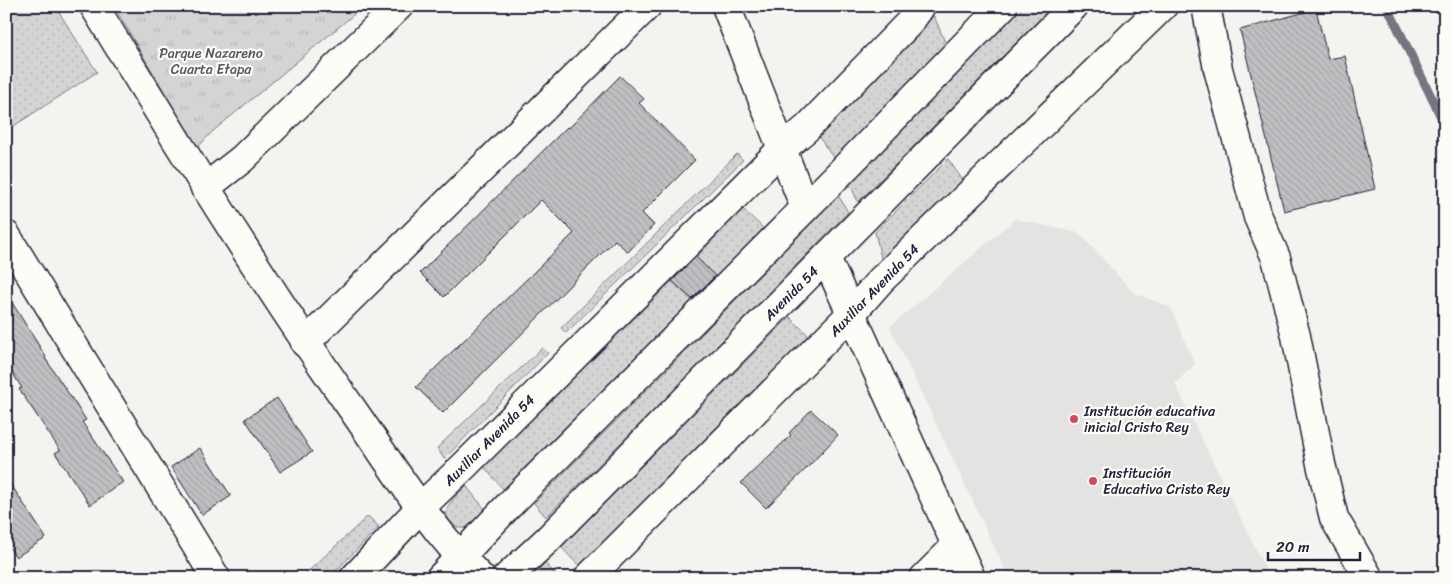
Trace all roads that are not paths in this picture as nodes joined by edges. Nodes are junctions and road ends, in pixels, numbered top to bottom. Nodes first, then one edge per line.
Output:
1 (94, 6) edge
2 (399, 6) edge
3 (647, 6) edge
4 (726, 6) edge
5 (921, 6) edge
6 (1003, 6) edge
7 (1074, 6) edge
8 (1163, 6) edge
9 (1206, 6) edge
10 (781, 150) junction
11 (206, 188) junction
12 (804, 208) junction
13 (6, 235) edge
14 (826, 258) junction
15 (851, 314) junction
16 (305, 343) junction
17 (420, 507) junction
18 (956, 546) junction
19 (460, 558) junction
20 (216, 578) edge
21 (354, 578) edge
22 (440, 578) edge
23 (481, 578) edge
24 (506, 578) edge
25 (588, 578) edge
26 (924, 578) edge
27 (971, 578) edge
28 (1369, 578) edge

1 - 11 street
2 - 11 street
3 - 16 street
4 - 10 street
5 - 10 street, Auxiliar Avenida 54
6 - 12 street
7 - 14 street, Avenida 54
8 - 15 street, Auxiliar Avenida 54
9 - 28 street
10 - 12 street
10 - 17 street, Auxiliar Avenida 54
11 - 16 street
12 - 19 street
13 - 20 street
14 - 15 street
14 - 24 street, Avenida 54
15 - 18 street
15 - 25 street, Auxiliar Avenida 54
16 - 17 street
17 - 19 street
17 - 21 street, Auxiliar Avenida 54
18 - 26 street
18 - 27 street
19 - 22 street
19 - 23 street

